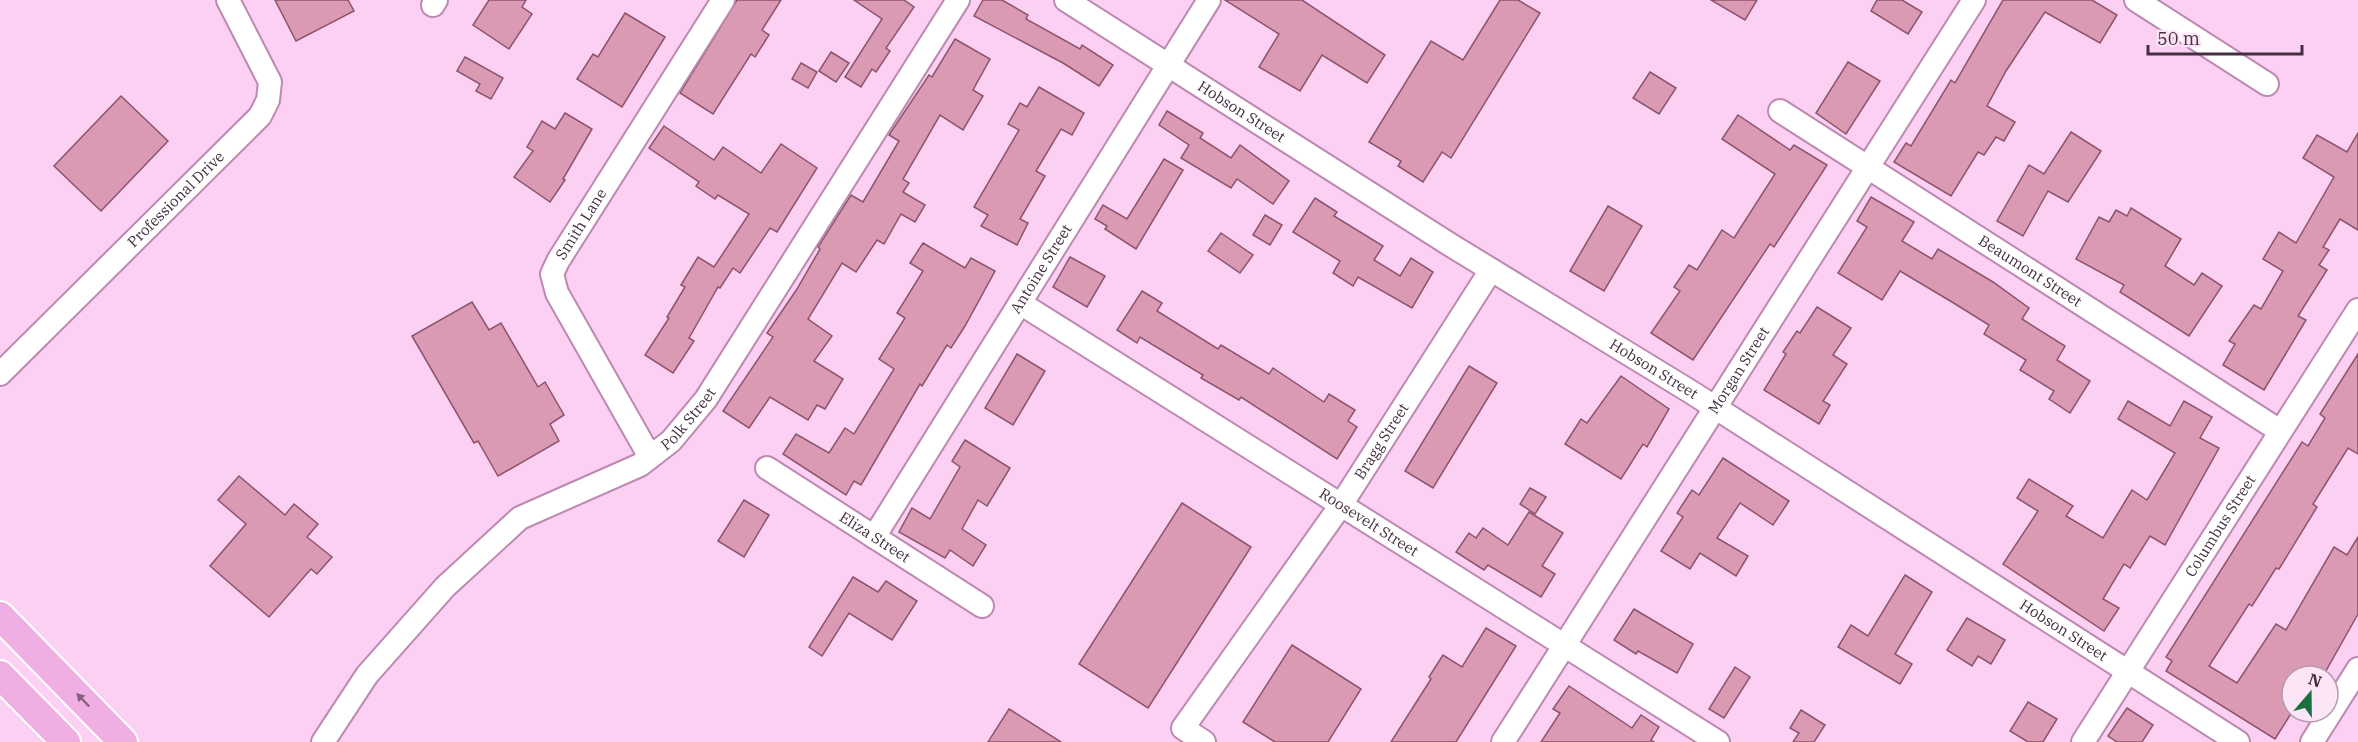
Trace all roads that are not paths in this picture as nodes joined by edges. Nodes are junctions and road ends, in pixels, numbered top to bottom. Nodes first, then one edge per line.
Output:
1 (228, 0) edge
2 (723, 0) edge
3 (958, 0) edge
4 (1066, 0) edge
5 (1209, 0) edge
6 (1974, 0) edge
7 (2136, 0) edge
8 (1168, 65) junction
9 (2267, 84) dead end
10 (1780, 111) dead end
11 (1868, 168) junction
12 (1491, 270) junction
13 (1020, 303) junction
14 (2358, 310) edge
15 (0, 374) edge
16 (1715, 408) junction
17 (2280, 431) junction
18 (650, 457) junction
19 (767, 468) dead end
20 (1341, 505) junction
21 (874, 537) junction
22 (982, 606) dead end
23 (0, 616) edge
24 (1565, 646) junction
25 (2358, 669) edge
26 (2128, 672) junction
27 (0, 675) edge
28 (66, 742) edge
29 (123, 742) edge
30 (323, 742) edge
31 (1204, 742) edge
32 (1503, 742) edge
33 (1718, 742) edge
34 (2083, 742) edge
35 (2238, 742) edge
36 (2312, 742) edge

1 - 15 street, Professional Drive
2 - 18 street, Smith Lane
3 - 18 street, Polk Street
4 - 8 street, Hobson Street
5 - 8 street, Antoine Street
6 - 11 street, Morgan Street
7 - 9 street
8 - 12 street, Hobson Street
8 - 13 street, Antoine Street
10 - 11 street, Beaumont Street
11 - 16 street, Morgan Street
11 - 17 street, Beaumont Street
12 - 16 street, Hobson Street
12 - 20 street, Bragg Street
13 - 20 street, Roosevelt Street
13 - 21 street, Antoine Street
14 - 17 street, Columbus Street
16 - 24 street, Morgan Street
16 - 26 street, Hobson Street
17 - 26 street, Columbus Street
18 - 30 street, Polk Street
19 - 21 street, Eliza Street
20 - 24 street, Roosevelt Street
20 - 31 street, Bragg Street
21 - 22 street, Eliza Street
29 -> 23 main road
24 - 32 street, Morgan Street
24 - 33 street, Roosevelt Street
25 - 36 street
26 - 34 street, Columbus Street
26 - 35 street, Hobson Street
27 - 28 main road

